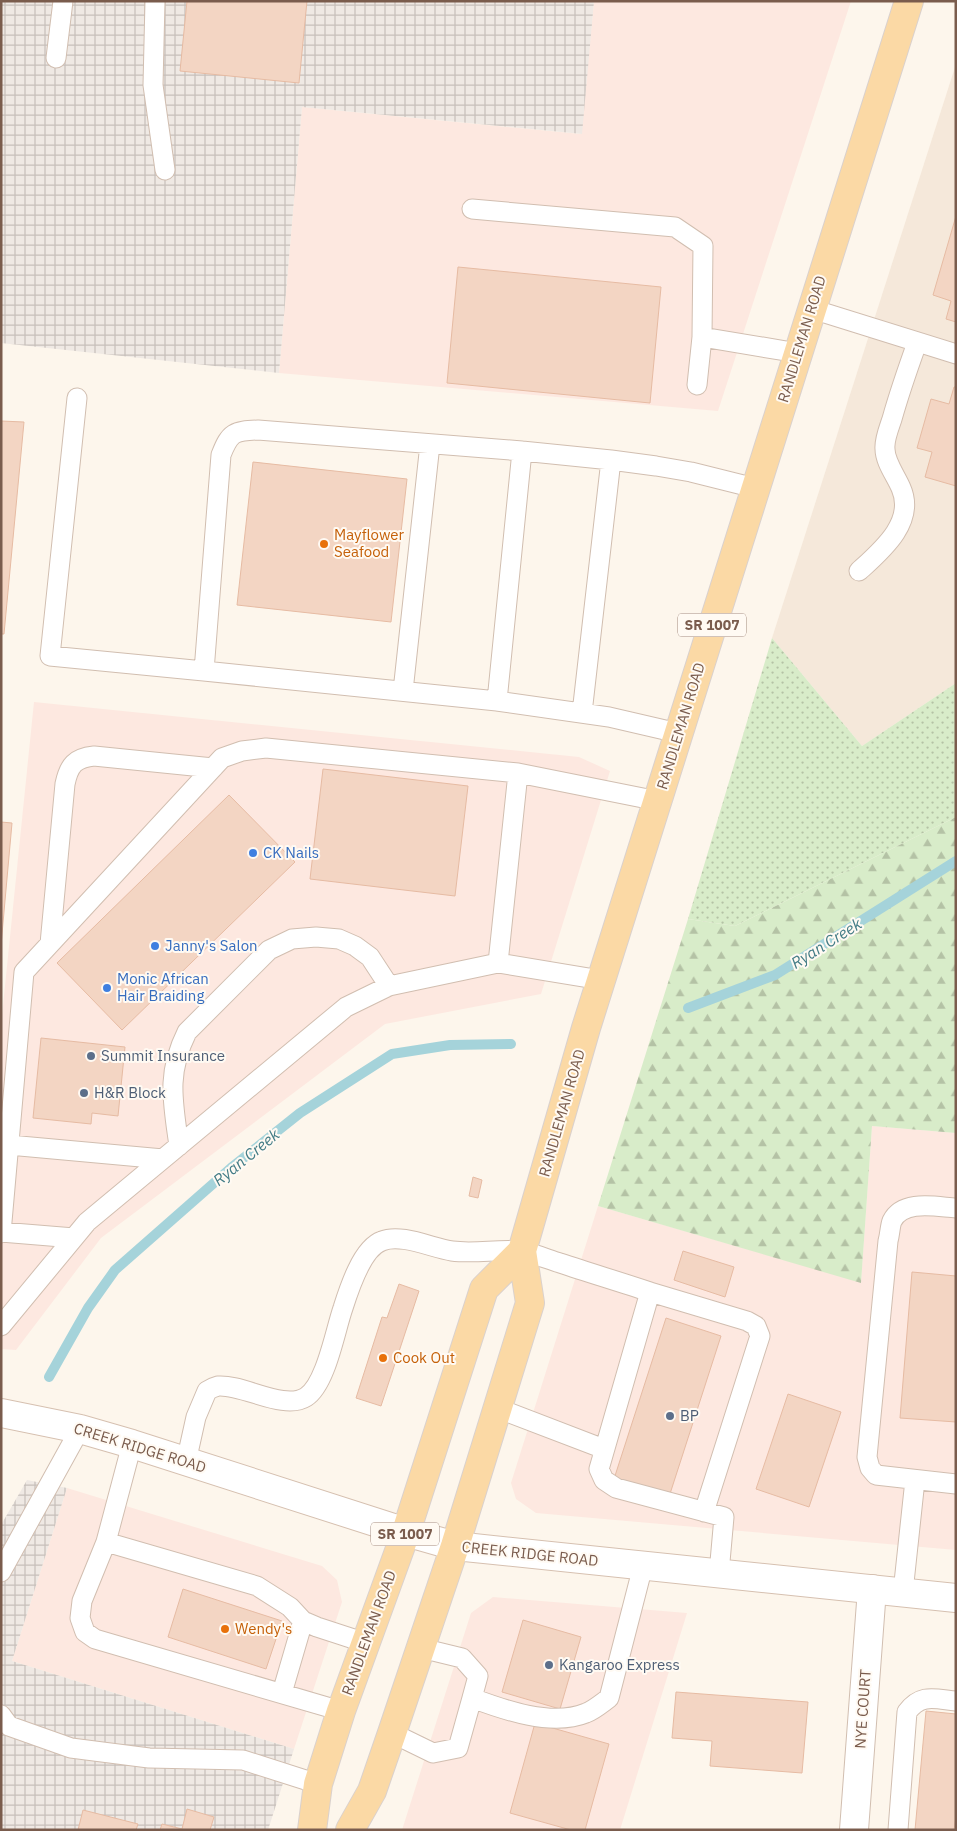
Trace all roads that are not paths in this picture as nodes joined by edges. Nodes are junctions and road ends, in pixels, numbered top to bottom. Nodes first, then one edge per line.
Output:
1 (64, 1) edge
2 (155, 1) edge
3 (909, 1) edge
4 (56, 58) dead end
5 (165, 170) dead end
6 (472, 209) dead end
7 (812, 309) junction
8 (702, 337) junction
9 (917, 343) junction
10 (798, 353) junction
11 (956, 354) edge
12 (697, 385) dead end
13 (77, 398) dead end
14 (430, 444) junction
15 (522, 451) junction
16 (611, 460) junction
17 (755, 488) junction
18 (859, 571) dead end
19 (204, 671) junction
20 (403, 691) junction
21 (497, 701) junction
22 (582, 713) junction
23 (678, 733) junction
24 (213, 768) junction
25 (518, 773) junction
26 (658, 801) junction
27 (50, 944) junction
28 (498, 963) junction
29 (601, 980) junction
30 (389, 986) junction
31 (9, 1145) junction
32 (179, 1146) junction
33 (163, 1159) junction
34 (956, 1208) edge
35 (1, 1233) edge
36 (74, 1238) junction
37 (522, 1251) junction
38 (650, 1292) junction
39 (1, 1326) edge
40 (497, 1408) junction
41 (1, 1413) edge
42 (80, 1429) junction
43 (132, 1444) junction
44 (604, 1449) junction
45 (186, 1462) junction
46 (914, 1480) junction
47 (956, 1484) edge
48 (704, 1512) junction
49 (406, 1532) junction
50 (106, 1542) junction
51 (455, 1546) junction
52 (643, 1566) junction
53 (1, 1572) edge
54 (719, 1574) junction
55 (872, 1589) junction
56 (903, 1592) junction
57 (956, 1598) edge
58 (303, 1621) junction
59 (366, 1643) junction
60 (421, 1648) junction
61 (282, 1693) junction
62 (472, 1698) junction
63 (956, 1701) edge
64 (341, 1710) junction
65 (1, 1715) edge
66 (392, 1733) junction
67 (318, 1784) junction
68 (312, 1830) edge
69 (350, 1830) edge
70 (854, 1830) edge
71 (898, 1830) edge

1 - 4 lane
2 - 5 lane
3 - 7 main road, RANDLEMAN ROAD / SR 1007
6 - 8 lane
7 - 9 lane
7 - 10 main road, RANDLEMAN ROAD / SR 1007
8 - 10 lane
8 - 12 lane
9 - 11 lane
9 - 18 lane
10 - 17 main road, RANDLEMAN ROAD / SR 1007
13 - 19 lane
14 - 15 lane
14 - 19 lane
14 - 20 lane
15 - 16 lane
15 - 21 lane
16 - 17 lane
16 - 22 lane
17 - 23 main road, RANDLEMAN ROAD / SR 1007
19 - 20 lane
20 - 21 lane
21 - 22 lane
22 - 23 lane
23 - 26 main road, RANDLEMAN ROAD / SR 1007
24 - 25 lane
24 - 27 lane
24 - 27 lane
25 - 26 lane
25 - 28 lane
26 - 29 main road, RANDLEMAN ROAD / SR 1007
27 - 31 lane
28 - 29 lane
28 - 30 lane
29 - 37 main road, RANDLEMAN ROAD / SR 1007
30 - 32 lane
30 - 32 lane
31 - 33 lane
31 - 35 lane
32 - 33 lane
33 - 36 lane
34 - 46 lane
35 - 36 lane
36 - 39 lane
37 - 38 lane
37 - 40 main road, RANDLEMAN ROAD / SR 1007
37 - 45 lane
37 - 49 main road, RANDLEMAN ROAD / SR 1007
38 - 44 lane
38 - 48 lane
40 - 44 lane
40 - 51 main road, RANDLEMAN ROAD / SR 1007
41 - 42 main road, CREEK RIDGE ROAD
42 - 43 main road, CREEK RIDGE ROAD
42 - 53 lane
43 - 45 main road, CREEK RIDGE ROAD
43 - 50 lane
44 - 48 lane
45 - 49 main road, CREEK RIDGE ROAD
46 - 47 lane
46 - 56 lane
48 - 54 lane
49 - 51 main road, CREEK RIDGE ROAD
49 - 59 main road, RANDLEMAN ROAD / SR 1007
50 - 58 lane
50 - 61 lane
51 - 52 main road, CREEK RIDGE ROAD
51 - 60 main road, RANDLEMAN ROAD / SR 1007
52 - 54 main road, CREEK RIDGE ROAD
52 - 62 lane
54 - 55 main road, CREEK RIDGE ROAD
55 - 56 main road, CREEK RIDGE ROAD
55 - 70 main road, NYE COURT
56 - 57 main road, CREEK RIDGE ROAD
58 - 59 lane
58 - 61 lane
59 - 64 main road, RANDLEMAN ROAD / SR 1007
60 - 62 lane
60 - 66 main road, RANDLEMAN ROAD / SR 1007
61 - 64 lane
62 - 66 lane
63 - 71 lane
64 - 67 main road, RANDLEMAN ROAD / SR 1007
65 - 67 lane
66 - 69 main road, RANDLEMAN ROAD / SR 1007
67 - 68 main road, RANDLEMAN ROAD / SR 1007

